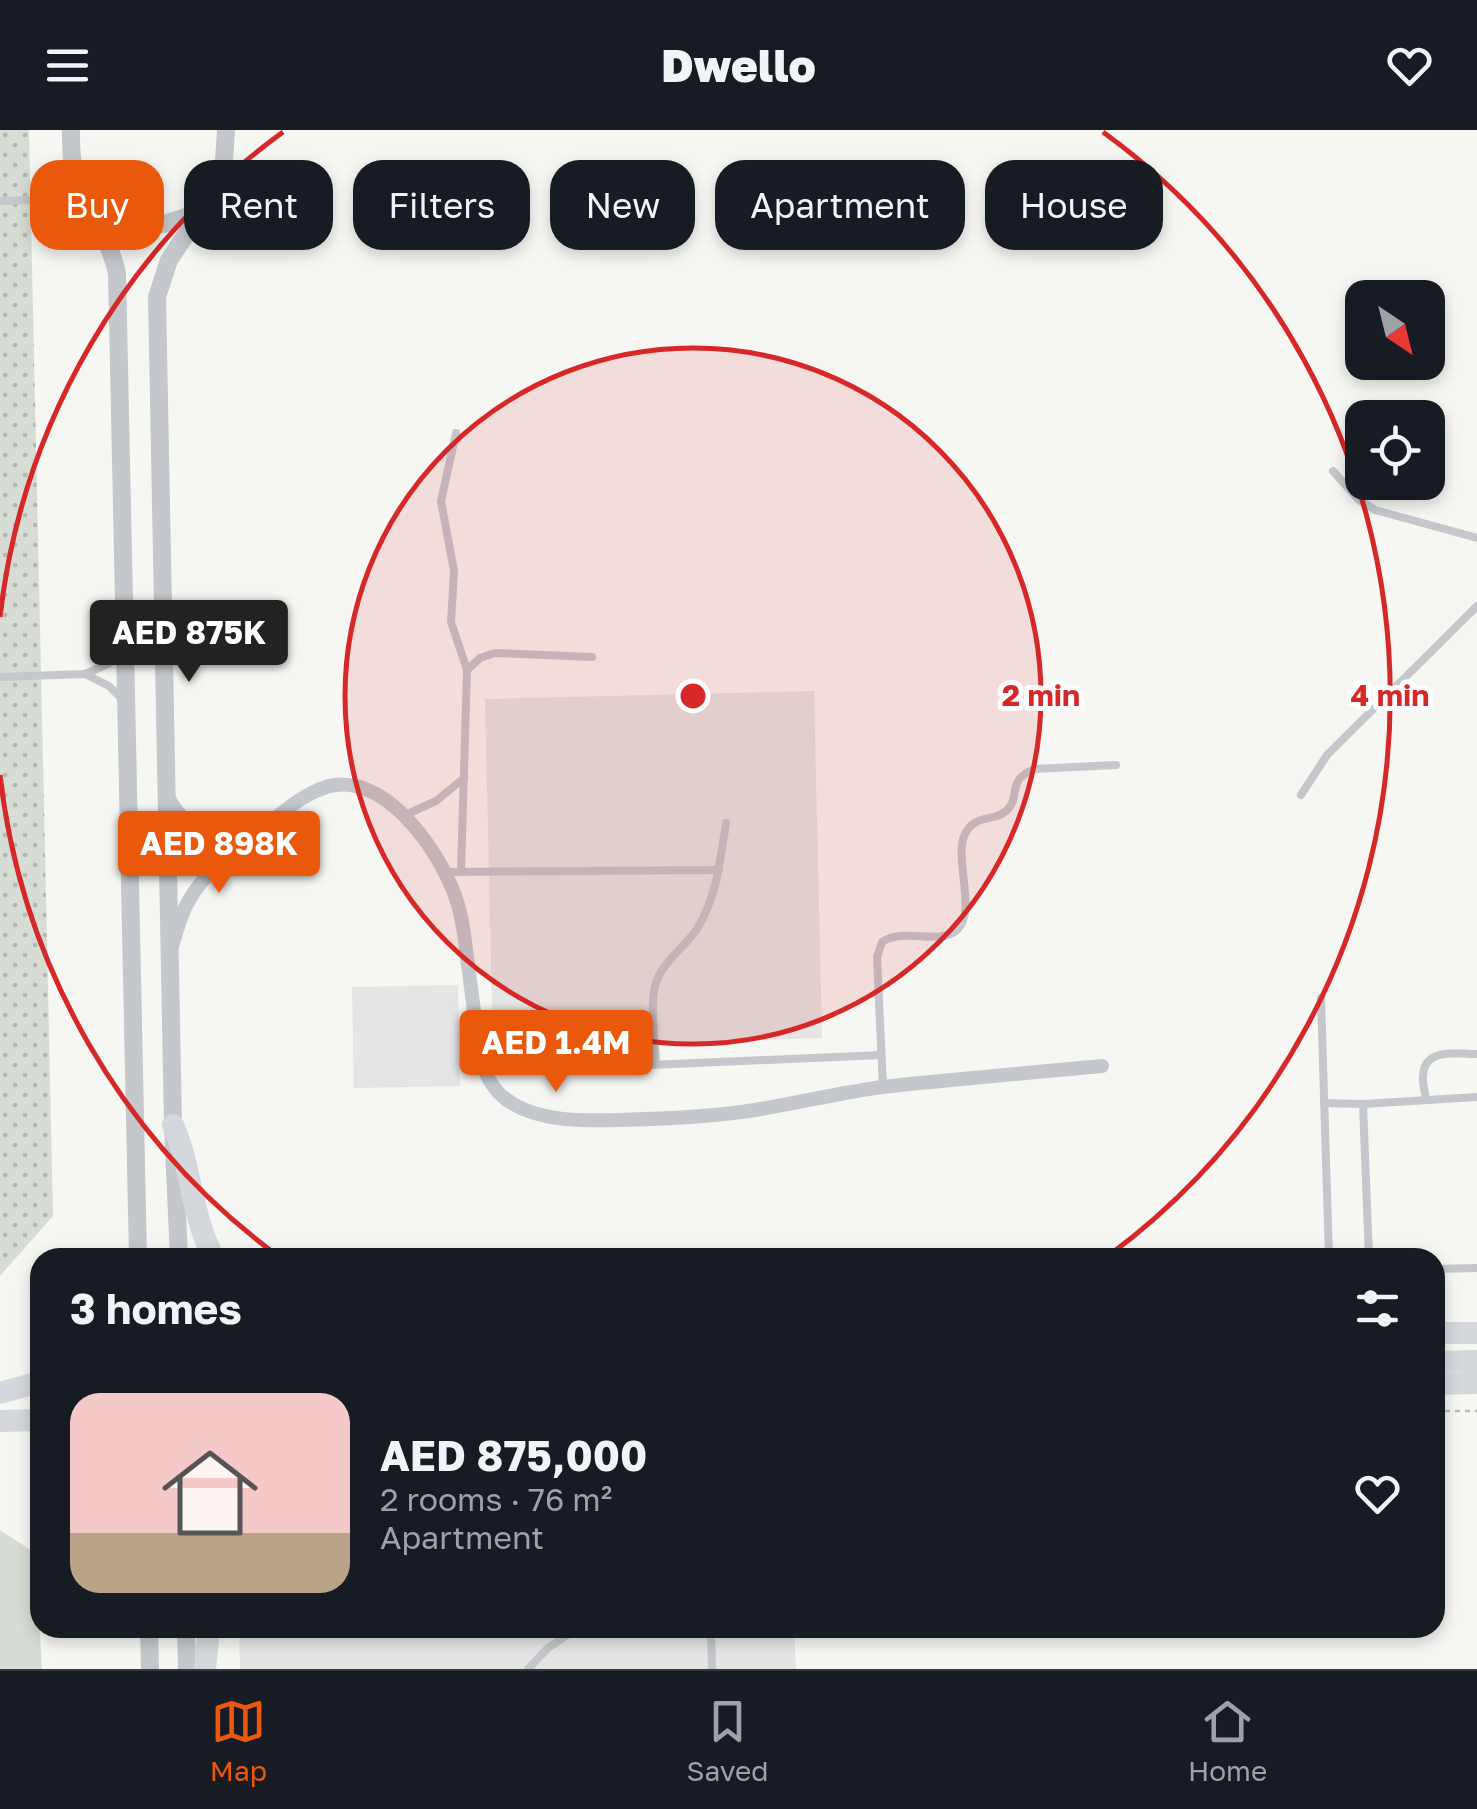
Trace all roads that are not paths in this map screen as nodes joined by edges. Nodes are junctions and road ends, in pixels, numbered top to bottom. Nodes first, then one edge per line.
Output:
1 (71, 130) edge
2 (226, 130) edge
3 (71, 156) junction
4 (69, 160) edge
5 (72, 160) edge
6 (224, 160) edge
7 (30, 200) edge
8 (0, 201) edge
9 (184, 236) edge
10 (111, 250) edge
11 (456, 433) dead end
12 (1333, 470) dead end
13 (1477, 538) edge
14 (1477, 606) edge
15 (125, 644) junction
16 (592, 657) dead end
17 (468, 670) junction
18 (85, 674) junction
19 (0, 677) edge
20 (126, 707) junction
21 (1116, 765) dead end
22 (464, 778) junction
23 (1301, 795) dead end
24 (168, 797) junction
25 (403, 816) junction
26 (726, 824) dead end
27 (257, 832) junction
28 (719, 870) junction
29 (453, 872) junction
30 (170, 954) junction
31 (1321, 998) dead end
32 (1477, 1054) edge
33 (881, 1055) junction
34 (656, 1064) junction
35 (1102, 1066) dead end
36 (535, 1070) dead end
37 (883, 1087) junction
38 (1477, 1097) edge
39 (1426, 1099) junction
40 (1324, 1103) junction
41 (1363, 1104) junction
42 (173, 1125) junction
43 (138, 1248) edge
44 (178, 1248) edge
45 (210, 1248) edge
46 (1329, 1248) edge
47 (1369, 1248) edge
48 (1445, 1268) edge
49 (1477, 1268) edge
50 (1477, 1320) edge
51 (1445, 1330) edge
52 (1445, 1333) edge
53 (1477, 1333) edge
54 (1477, 1361) edge
55 (1445, 1374) edge
56 (1445, 1378) edge
57 (1445, 1381) edge
58 (1477, 1383) edge
59 (30, 1385) edge
60 (0, 1393) edge
61 (1477, 1397) edge
62 (0, 1420) edge
63 (30, 1420) edge
64 (149, 1638) edge
65 (186, 1638) edge
66 (208, 1638) edge
67 (563, 1638) edge
68 (711, 1638) edge
69 (150, 1669) edge
70 (187, 1669) edge
71 (205, 1669) edge
72 (528, 1669) edge
73 (712, 1669) edge

1 - 3 street
2 - 6 street
3 - 4 lane
3 - 5 street
7 - 8 lane
9 - 24 street
10 - 15 street
11 - 17 lane
12 - 13 lane
14 - 23 lane
15 - 18 lane
15 - 20 street
16 - 17 lane
17 - 22 lane
18 - 19 lane
18 - 20 lane
20 - 43 street
21 - 33 lane
22 - 25 lane
22 - 29 lane
24 - 27 street
24 - 30 street
25 - 27 street
25 - 29 street
26 - 28 lane
27 - 30 street
28 - 29 lane
28 - 34 lane
29 - 37 street
30 - 42 street
31 - 40 lane
32 - 39 lane
33 - 34 lane
33 - 37 lane
34 - 36 lane
35 - 37 street
38 - 39 lane
39 - 41 lane
40 - 41 lane
40 - 46 lane
41 - 47 lane
42 - 44 street
42 - 45 main road
48 - 49 lane
50 - 51 main road
52 - 53 main road
54 - 55 main road
56 - 58 main road
57 - 61 main road
59 - 60 main road
62 - 63 main road
64 - 69 street
65 - 70 street
66 - 71 main road
67 - 72 lane
68 - 73 lane

